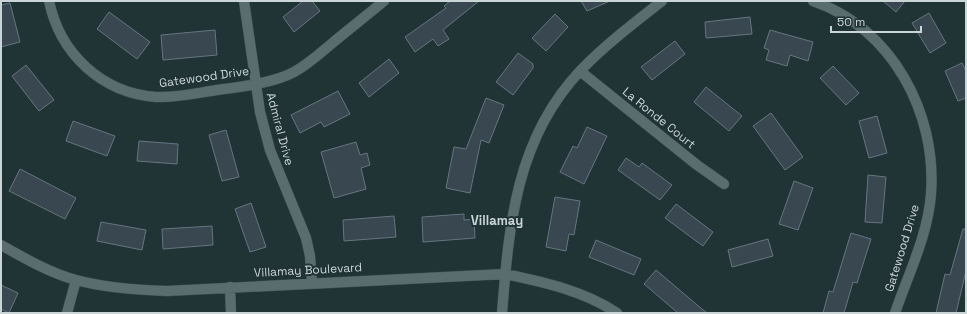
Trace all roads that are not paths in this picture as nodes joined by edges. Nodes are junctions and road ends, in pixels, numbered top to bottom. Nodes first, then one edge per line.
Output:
1 (49, 1) edge
2 (244, 1) edge
3 (384, 1) edge
4 (662, 1) edge
5 (812, 1) edge
6 (580, 71) junction
7 (255, 83) junction
8 (724, 184) dead end
9 (1, 245) edge
10 (505, 274) junction
11 (76, 280) junction
12 (312, 283) junction
13 (230, 287) junction
14 (67, 313) edge
15 (231, 313) edge
16 (502, 313) edge
17 (617, 313) edge
18 (895, 313) edge

1 - 7 street, Gatewood Drive
2 - 7 street, Admiral Drive
3 - 7 street, Gatewood Drive
4 - 6 street
5 - 18 street, Gatewood Drive
6 - 8 street, La Ronde Court
6 - 10 street
7 - 12 street, Admiral Drive
9 - 11 street, Villamay Boulevard
10 - 12 street, Villamay Boulevard
10 - 16 street
10 - 17 street, Villamay Boulevard
11 - 13 street, Villamay Boulevard
11 - 14 street
12 - 13 street, Villamay Boulevard
13 - 15 street

